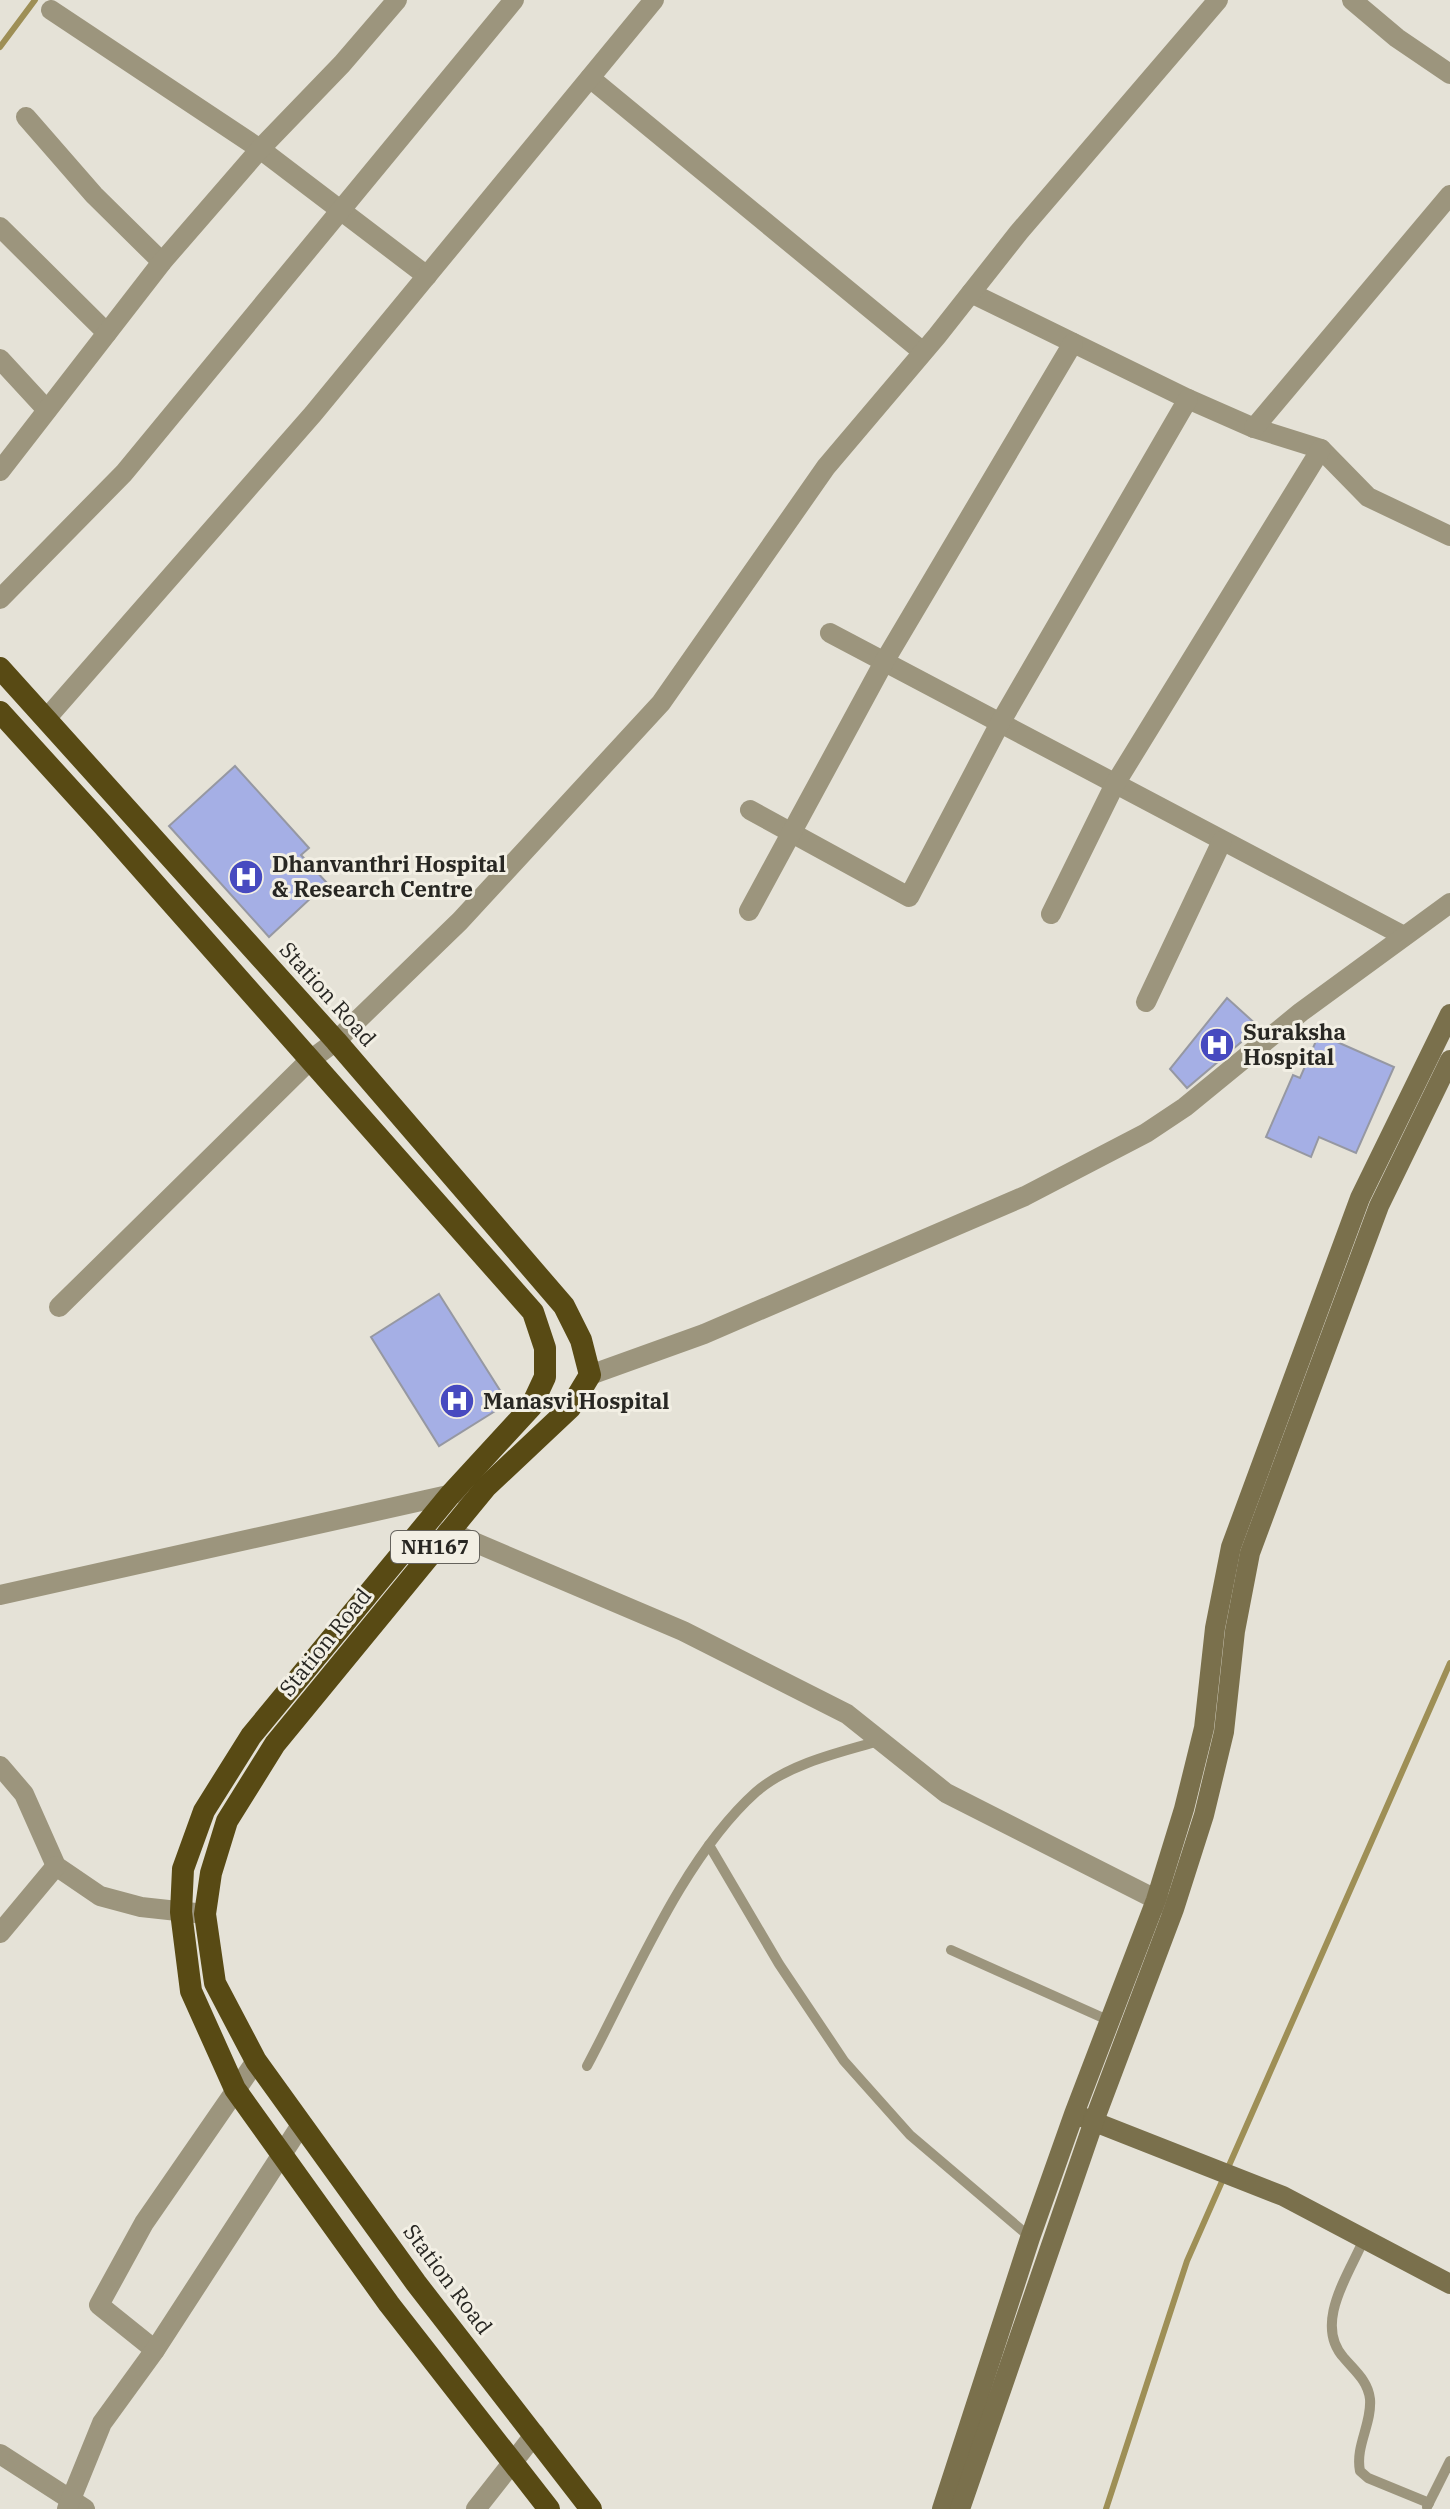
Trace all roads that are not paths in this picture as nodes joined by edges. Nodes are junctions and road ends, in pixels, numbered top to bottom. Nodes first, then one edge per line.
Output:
1 (397, 0) edge
2 (514, 0) edge
3 (654, 0) edge
4 (1218, 0) edge
5 (1352, 0) edge
6 (51, 10) dead end
7 (1450, 74) edge
8 (590, 78) junction
9 (26, 117) dead end
10 (260, 149) junction
11 (1450, 195) edge
12 (341, 210) junction
13 (0, 227) edge
14 (162, 262) junction
15 (427, 276) junction
16 (971, 293) junction
17 (107, 333) junction
18 (1073, 343) junction
19 (923, 352) junction
20 (0, 359) edge
21 (1188, 399) junction
22 (47, 410) junction
23 (1254, 428) junction
24 (1321, 449) junction
25 (0, 471) edge
26 (1450, 536) edge
27 (0, 599) edge
28 (830, 633) dead end
29 (884, 662) junction
30 (0, 668) edge
31 (0, 712) edge
32 (46, 719) junction
33 (1000, 723) junction
34 (1115, 784) junction
35 (750, 810) dead end
36 (791, 833) junction
37 (1222, 841) junction
38 (1450, 903) edge
39 (749, 911) dead end
40 (1051, 914) dead end
41 (1404, 936) junction
42 (1146, 1002) dead end
43 (1450, 1014) edge
44 (336, 1041) junction
45 (1450, 1060) edge
46 (309, 1061) junction
47 (59, 1307) dead end
48 (590, 1375) junction
49 (486, 1487) junction
50 (450, 1495) junction
51 (448, 1531) junction
52 (0, 1595) edge
53 (1225, 1630) junction
54 (883, 1740) junction
55 (0, 1766) edge
56 (0, 1793) edge
57 (24, 1794) junction
58 (709, 1845) junction
59 (56, 1866) junction
60 (1165, 1904) junction
61 (181, 1912) junction
62 (205, 1914) junction
63 (0, 1933) edge
64 (951, 1950) dead end
65 (1110, 2021) junction
66 (256, 2061) junction
67 (587, 2066) dead end
68 (235, 2089) junction
69 (1084, 2118) junction
70 (301, 2125) junction
71 (280, 2155) junction
72 (1030, 2238) junction
73 (1364, 2239) junction
74 (1047, 2253) junction
75 (1450, 2284) edge
76 (155, 2350) junction
77 (535, 2434) junction
78 (0, 2454) edge
79 (1450, 2461) edge
80 (513, 2462) junction
81 (74, 2506) edge
82 (1428, 2506) edge
83 (476, 2509) edge
84 (549, 2509) edge
85 (591, 2509) edge
86 (942, 2509) edge
87 (960, 2509) edge

1 - 10 street
2 - 12 street
3 - 8 street
4 - 16 street
5 - 7 street
6 - 10 street
8 - 15 street
8 - 19 street
9 - 14 street
10 - 12 street
10 - 14 street
11 - 23 street
12 - 15 street
12 - 27 street
13 - 17 street
14 - 17 street
15 - 32 street
16 - 18 street
16 - 19 street
17 - 22 street
18 - 21 street
18 - 29 street
19 - 44 street
20 - 22 street
21 - 23 street
21 - 33 street
22 - 25 street
23 - 24 street
24 - 26 street
24 - 34 street
28 - 29 street
29 - 33 street
29 - 36 street
30 - 32 highway, Station Road
31 - 46 highway, Station Road / NH167
32 - 44 highway, Station Road
33 - 34 street
33 - 36 street
34 - 37 street
34 - 40 street
35 - 36 street
36 - 39 street
37 - 41 street
37 - 42 street
38 - 41 street
41 - 48 street
43 - 53 main road
44 - 46 street
44 - 48 highway, Station Road
45 - 53 main road
46 - 47 street
46 - 50 highway, Station Road / NH167
48 - 49 highway, Station Road / NH167
49 - 50 street
49 - 51 highway, Station Road / NH167
50 - 52 street
50 - 61 highway, Station Road / NH167
51 - 54 street
51 - 62 highway, Station Road / NH167
53 - 60 main road
54 - 58 lane
54 - 60 street
55 - 57 street
56 - 57 street
57 - 59 street
58 - 67 lane
58 - 72 lane
59 - 61 street
59 - 63 street
60 - 65 main road
60 - 69 main road
61 - 62 street
61 - 68 highway, Station Road / NH167
62 - 66 highway, Station Road / NH167
64 - 65 lane
65 - 69 main road
66 - 68 street
66 - 70 highway, Station Road / NH167
68 - 71 highway, Station Road / NH167
68 - 76 street
69 - 72 main road
69 - 73 main road
69 - 74 main road
70 - 71 street
70 - 77 highway, Station Road / NH167
71 - 76 street
71 - 80 highway, Station Road / NH167
72 - 74 lane
72 - 86 main road
73 - 75 main road
73 - 82 lane
74 - 87 main road
76 - 81 street
77 - 80 street
77 - 85 highway, Station Road / NH167
78 - 81 street
79 - 82 lane
80 - 83 street
80 - 84 highway, Station Road / NH167

